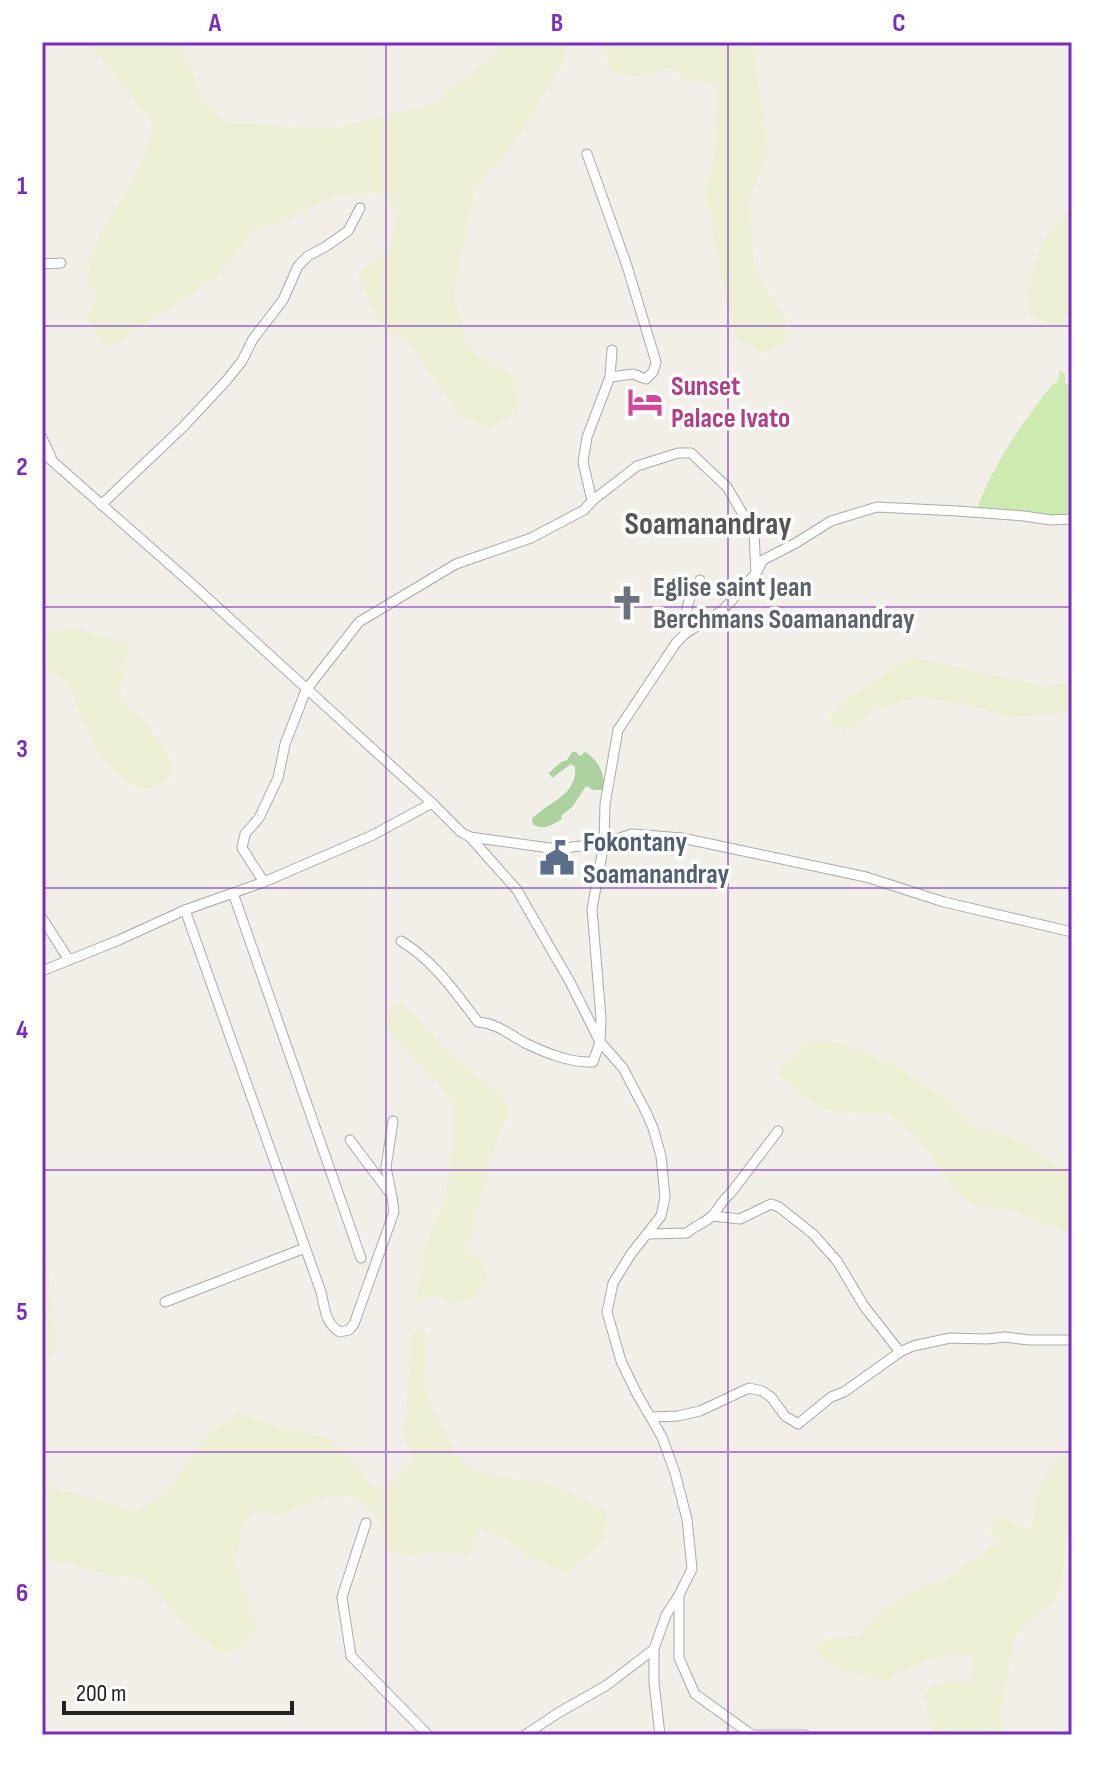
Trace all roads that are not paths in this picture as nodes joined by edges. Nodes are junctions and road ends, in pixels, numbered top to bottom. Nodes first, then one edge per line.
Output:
1 (587, 154) dead end
2 (360, 208) dead end
3 (61, 263) dead end
4 (42, 264) edge
5 (612, 350) dead end
6 (610, 377) junction
7 (42, 438) edge
8 (42, 452) edge
9 (53, 462) junction
10 (592, 501) junction
11 (101, 505) junction
12 (1072, 519) edge
13 (756, 573) junction
14 (700, 580) dead end
15 (686, 633) junction
16 (306, 690) junction
17 (432, 803) junction
18 (470, 837) junction
19 (604, 843) junction
20 (264, 882) junction
21 (233, 893) junction
22 (185, 910) junction
23 (42, 918) edge
24 (1072, 932) edge
25 (401, 941) dead end
26 (69, 960) junction
27 (42, 971) edge
28 (600, 1042) junction
29 (393, 1121) dead end
30 (778, 1131) dead end
31 (350, 1140) dead end
32 (392, 1196) junction
33 (712, 1216) junction
34 (647, 1234) junction
35 (305, 1248) junction
36 (361, 1258) dead end
37 (165, 1302) dead end
38 (1072, 1340) edge
39 (900, 1352) junction
40 (652, 1417) junction
41 (366, 1523) dead end
42 (679, 1595) junction
43 (654, 1649) junction
44 (428, 1735) edge
45 (525, 1735) edge
46 (660, 1735) edge
47 (805, 1735) edge

1 - 6 street
2 - 11 street
3 - 4 street
5 - 6 street
6 - 10 street
7 - 9 street
8 - 9 street
9 - 11 street
10 - 13 street
10 - 16 street
11 - 16 street
12 - 13 street
13 - 15 street
14 - 15 street
15 - 19 street
16 - 17 street
16 - 20 street
17 - 18 street
17 - 20 street
18 - 19 street
18 - 28 street
19 - 24 street
19 - 28 street
20 - 21 street
21 - 22 street
21 - 36 street
22 - 26 street
22 - 35 street
23 - 26 street
25 - 28 street
26 - 27 street
28 - 34 street
29 - 32 street
30 - 33 street
31 - 32 street
32 - 35 street
33 - 34 street
33 - 39 street
34 - 40 street
35 - 37 street
38 - 39 street
39 - 40 street
40 - 42 street
41 - 44 street
42 - 43 street
42 - 47 street
43 - 45 street
43 - 46 street

